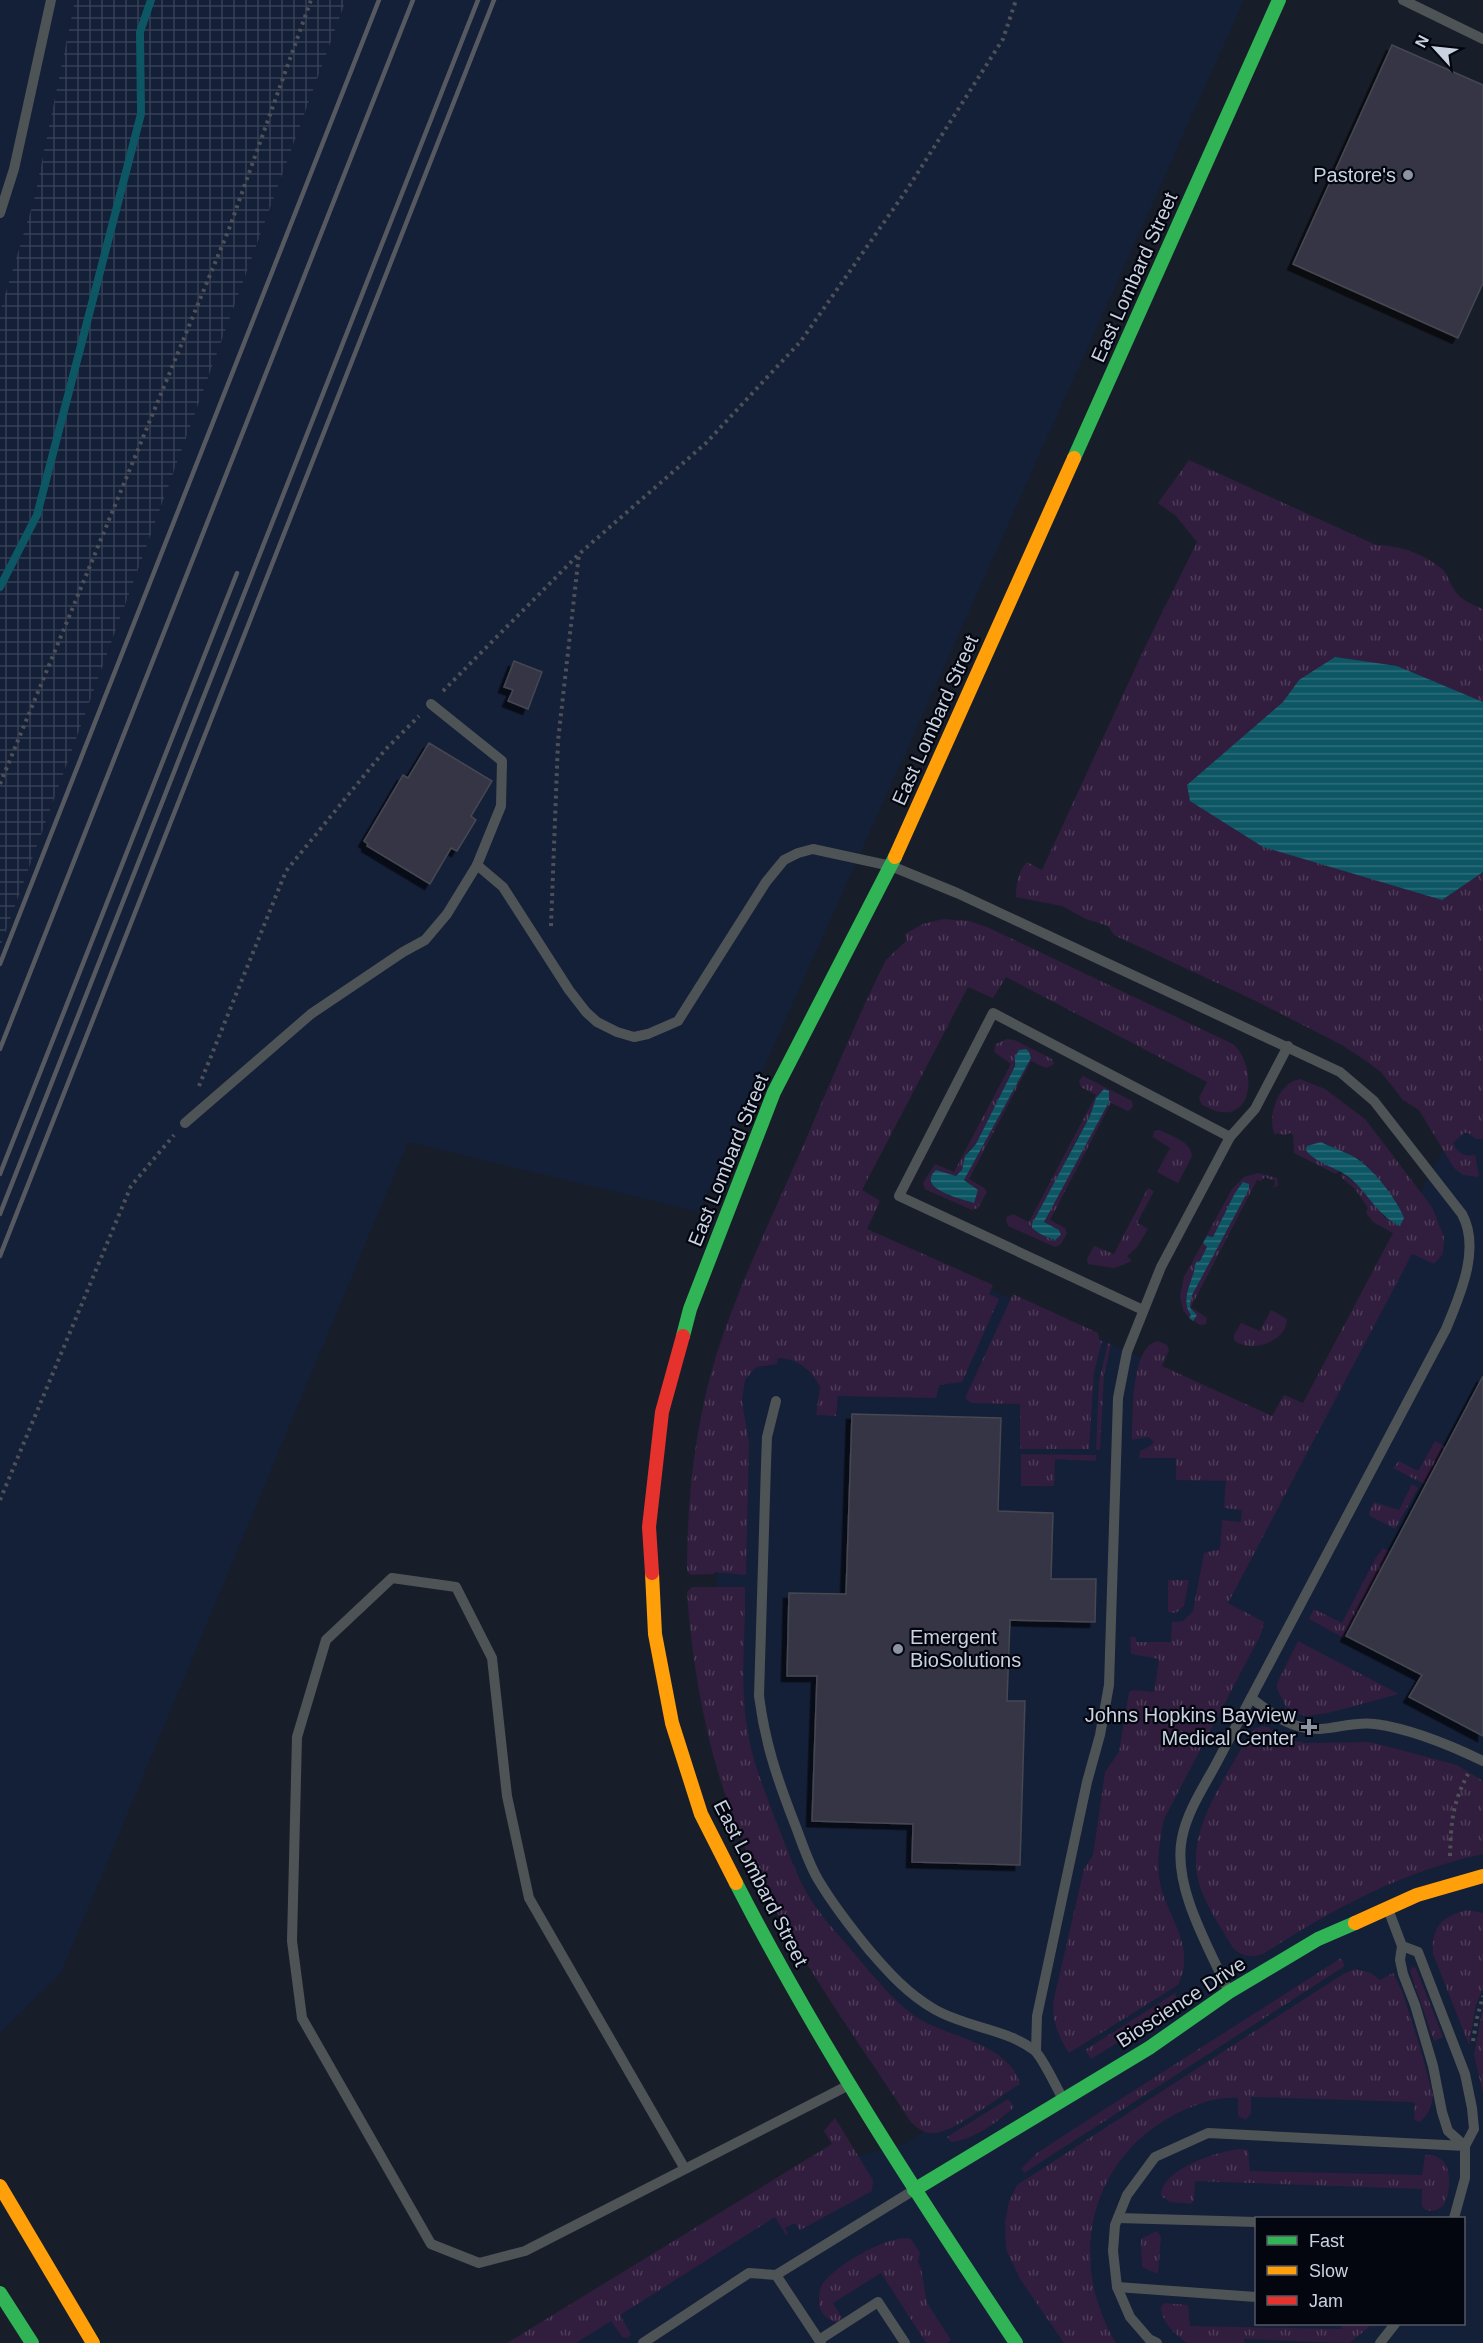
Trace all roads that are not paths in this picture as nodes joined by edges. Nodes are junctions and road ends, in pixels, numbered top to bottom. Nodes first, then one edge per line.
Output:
1 (51, 0) edge
2 (1279, 0) edge
3 (1403, 0) edge
4 (1483, 39) edge
5 (0, 213) edge
6 (431, 704) dead end
7 (477, 865) junction
8 (891, 866) junction
9 (1288, 1046) junction
10 (184, 1122) dead end
11 (1230, 1137) junction
12 (1143, 1310) junction
13 (776, 1401) dead end
14 (1251, 1698) junction
15 (1479, 1759) edge
16 (1483, 1876) edge
17 (1388, 1908) junction
18 (1402, 1946) junction
19 (1229, 1992) junction
20 (1036, 2051) junction
21 (849, 2085) junction
22 (1063, 2100) junction
23 (1465, 2146) junction
24 (686, 2169) junction
25 (0, 2186) edge
26 (914, 2190) junction
27 (1454, 2217) edge
28 (1118, 2218) junction
29 (1255, 2222) edge
30 (776, 2275) junction
31 (1117, 2287) junction
32 (0, 2293) edge
33 (1255, 2296) edge
34 (1394, 2325) edge
35 (820, 2342) edge
36 (32, 2343) edge
37 (93, 2343) edge
38 (643, 2343) edge
39 (905, 2343) edge
40 (1016, 2343) edge
41 (1157, 2343) edge
42 (1380, 2343) edge

1 - 5 lane
2 - 8 main road, East Lombard Street
3 - 4 lane
6 - 7 lane
7 - 8 lane
7 - 10 lane
8 - 9 lane
8 - 21 main road, East Lombard Street
9 - 11 lane
9 - 14 lane
11 - 12 lane
11 - 12 lane
12 - 20 lane
13 - 20 lane
14 - 15 lane
14 - 19 lane
16 - 17 main road, Bioscience Drive
17 - 18 lane
17 - 19 main road, Bioscience Drive
18 - 23 lane
18 - 23 lane
19 - 22 main road, Bioscience Drive
20 - 22 lane
21 - 24 lane
21 - 26 main road, East Lombard Street
22 - 26 main road, Bioscience Drive
23 - 27 lane
23 - 28 lane
24 - 24 lane
25 - 37 main road
26 - 30 lane
26 - 40 main road, East Lombard Street
28 - 29 lane
28 - 31 lane
30 - 35 lane
30 - 38 lane
31 - 33 lane
31 - 41 lane
32 - 36 main road
34 - 42 lane
35 - 39 lane

